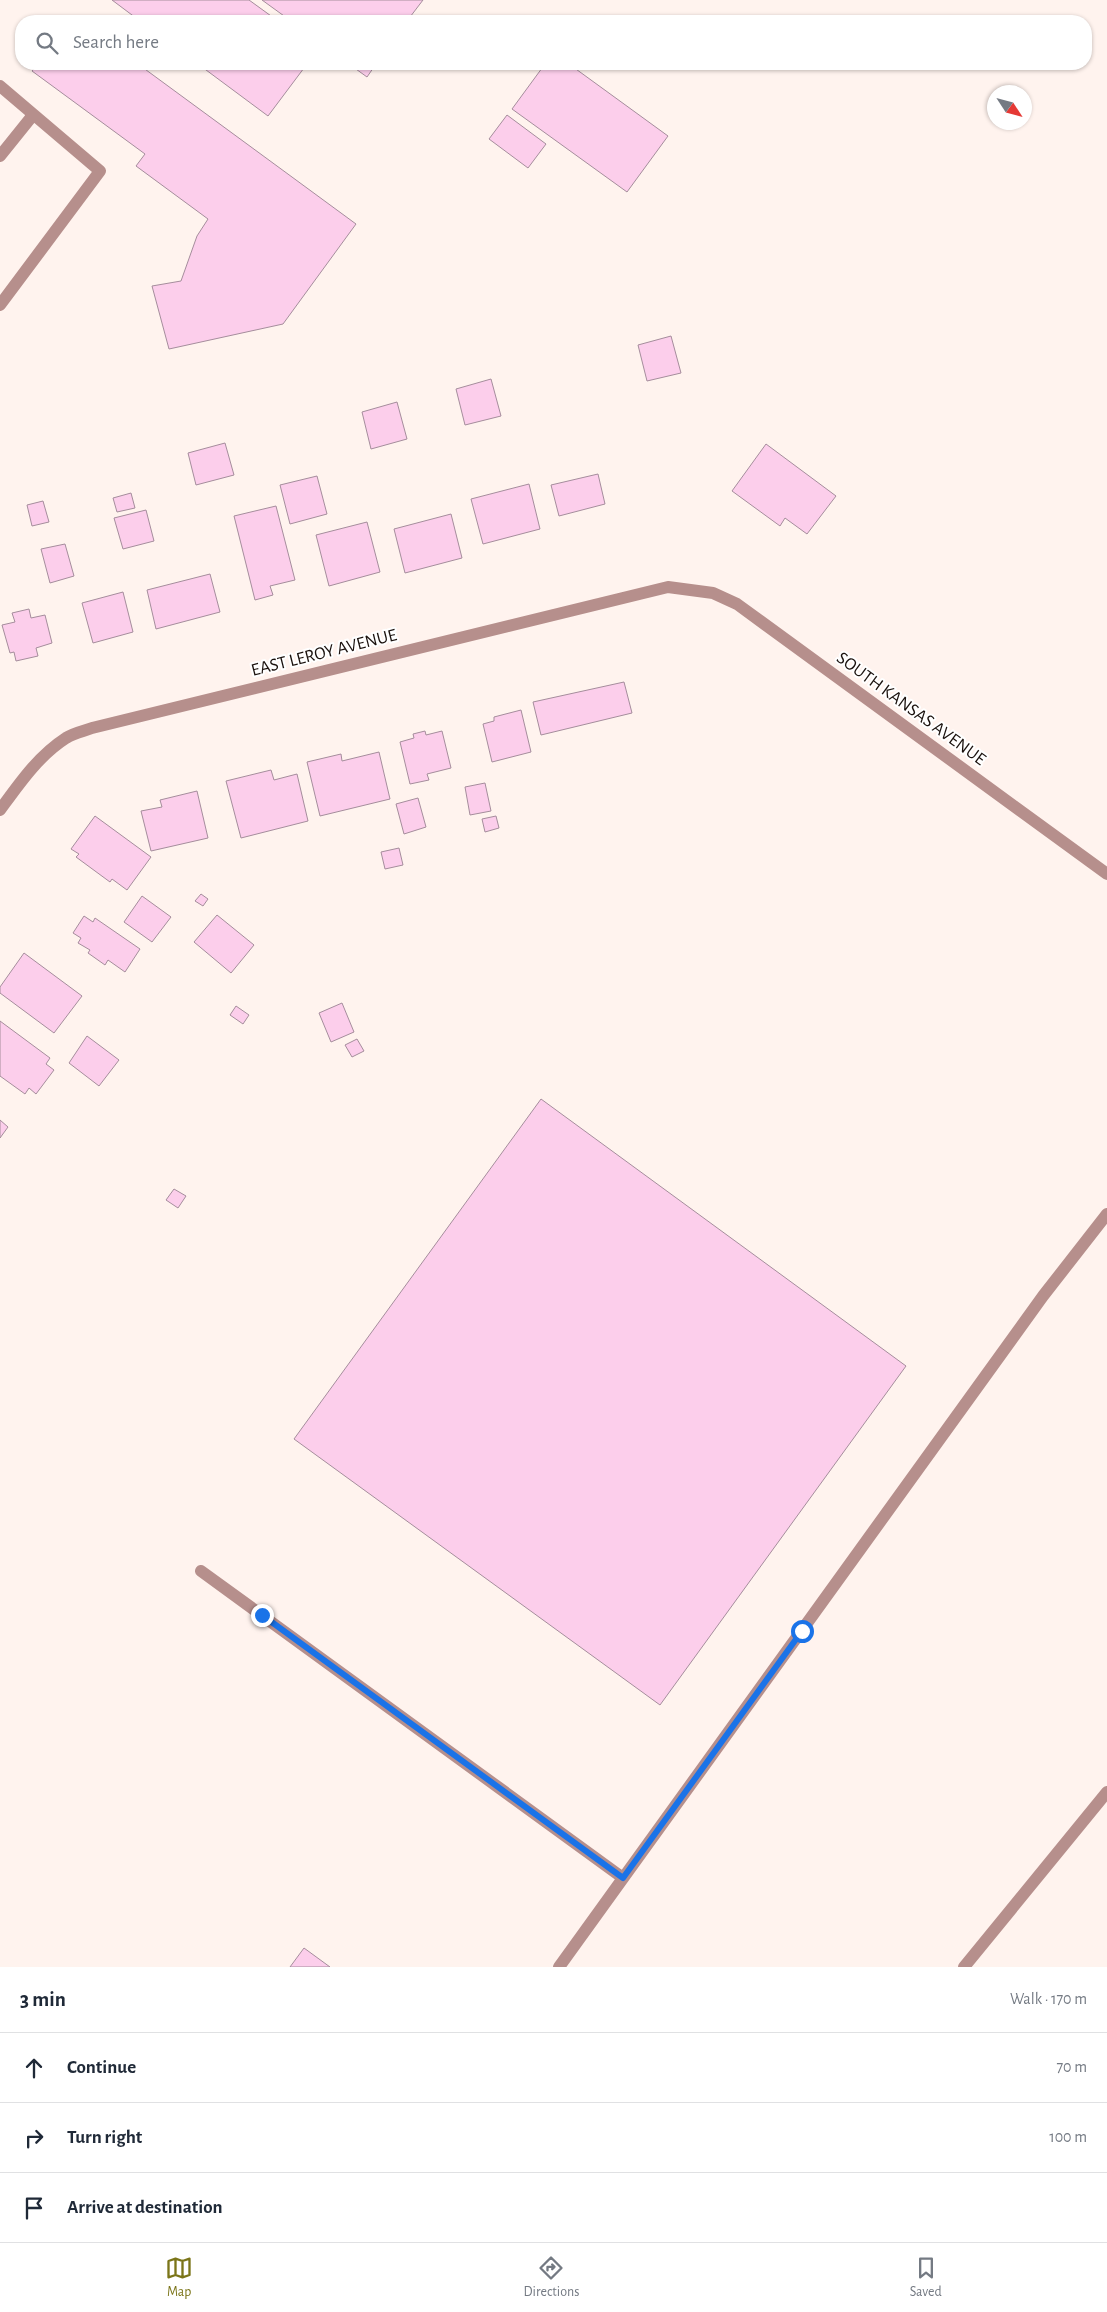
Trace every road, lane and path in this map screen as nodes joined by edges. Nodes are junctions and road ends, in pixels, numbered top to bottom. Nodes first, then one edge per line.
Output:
1 (0, 86) edge
2 (33, 115) junction
3 (0, 156) edge
4 (0, 305) edge
5 (688, 589) joint
6 (0, 810) edge
7 (1107, 874) edge
8 (1107, 1214) edge
9 (201, 1571) dead end
10 (1107, 1792) edge
11 (623, 1878) junction
12 (559, 1967) edge
13 (964, 1967) edge

1 - 2 street
2 - 3 street
2 - 4 street
5 - 6 street, EAST LEROY AVENUE
5 - 7 street, SOUTH KANSAS AVENUE
8 - 11 street
9 - 11 street
10 - 13 street
11 - 12 street

